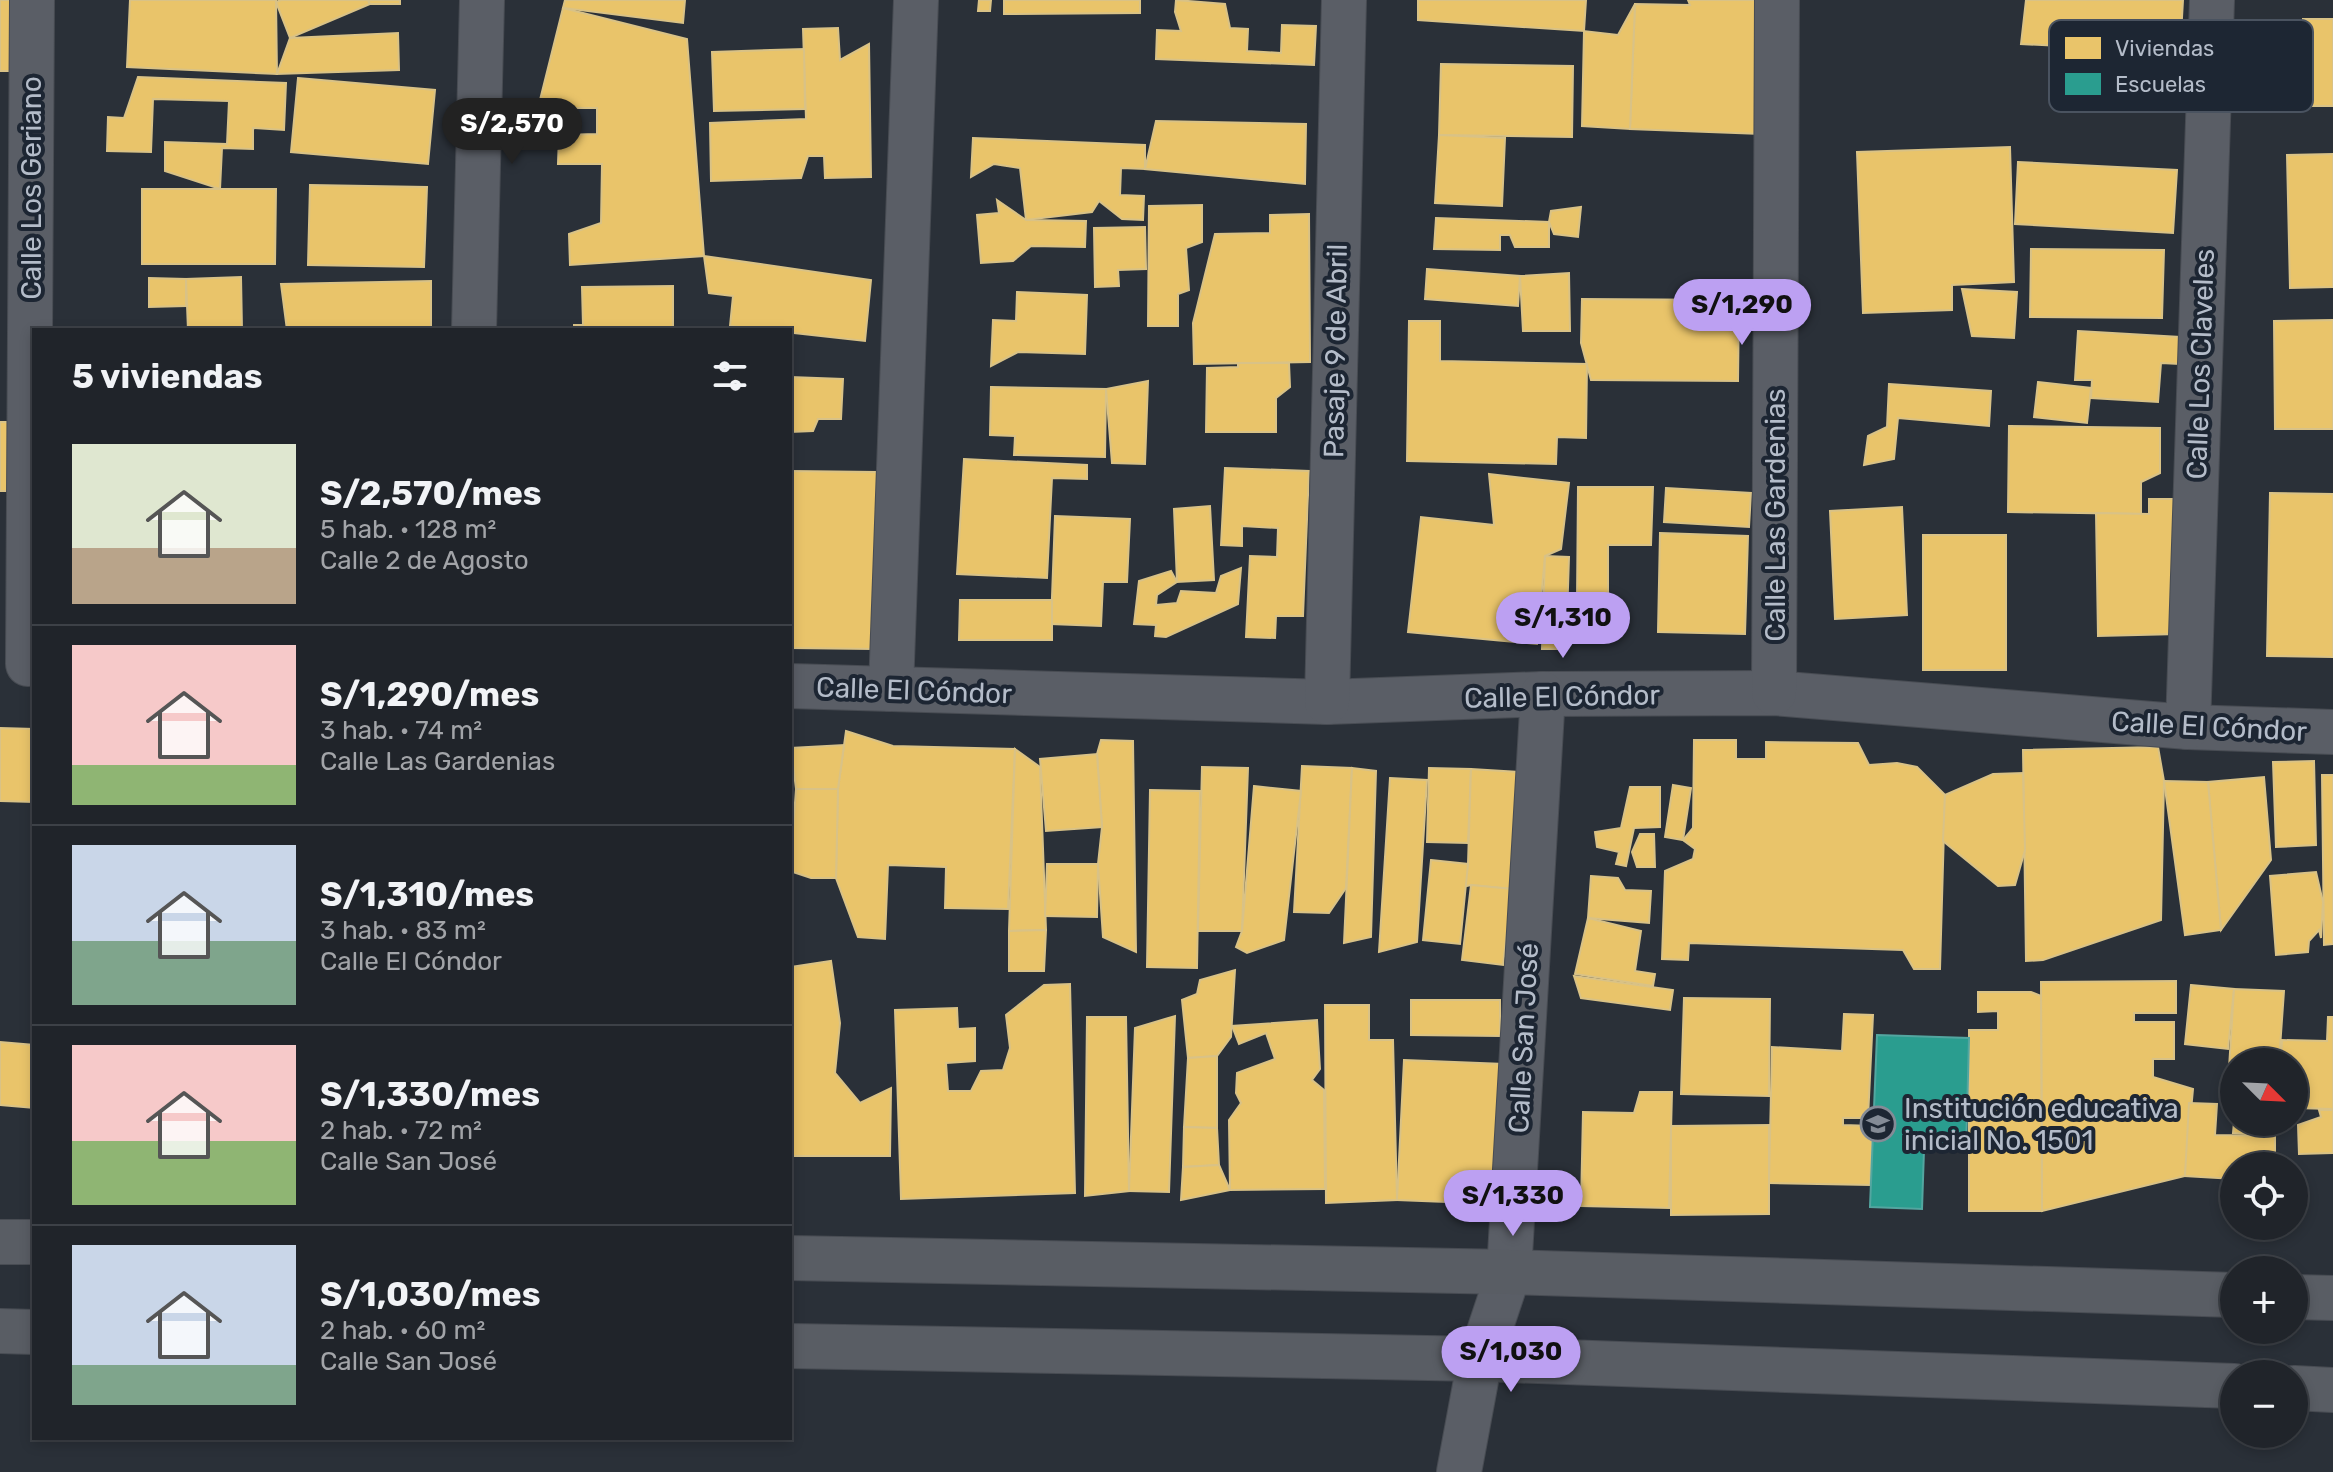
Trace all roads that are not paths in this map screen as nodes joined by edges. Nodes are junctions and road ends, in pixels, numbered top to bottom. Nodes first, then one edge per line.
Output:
1 (32, 0) edge
2 (482, 0) edge
3 (916, 0) edge
4 (1344, 0) edge
5 (1777, 0) edge
6 (2212, 0) edge
7 (2211, 20) edge
8 (2208, 112) edge
9 (474, 328) edge
10 (21, 663) edge
11 (792, 686) edge
12 (891, 689) junction
13 (1774, 693) junction
14 (1543, 694) junction
15 (1327, 702) junction
16 (2188, 727) junction
17 (2333, 732) edge
18 (0, 1242) edge
19 (32, 1242) edge
20 (792, 1258) edge
21 (1509, 1272) junction
22 (2220, 1295) edge
23 (2308, 1297) edge
24 (2333, 1298) edge
25 (0, 1331) edge
26 (32, 1332) edge
27 (792, 1346) edge
28 (1480, 1359) junction
29 (2220, 1385) edge
30 (2308, 1389) edge
31 (2333, 1390) edge
32 (1459, 1472) edge

1 - 10 street, Calle Los Geriano
2 - 9 street
3 - 12 street
4 - 15 street, Pasaje 9 de Abril
5 - 13 street, Calle Las Gardenias
6 - 7 street, Calle Los Claveles
8 - 16 street, Calle Los Claveles
11 - 12 street, Calle El Cóndor
12 - 15 street, Calle El Cóndor
13 - 14 street, Calle El Cóndor
13 - 16 street, Calle El Cóndor
14 - 15 street, Calle El Cóndor
14 - 21 street, Calle San José
16 - 17 street, Calle El Cóndor
18 - 19 street
20 - 21 street
21 - 22 street
21 - 28 street, Calle San José
23 - 24 street
25 - 26 street
27 - 28 street
28 - 29 street
28 - 32 street, Calle San José
30 - 31 street

